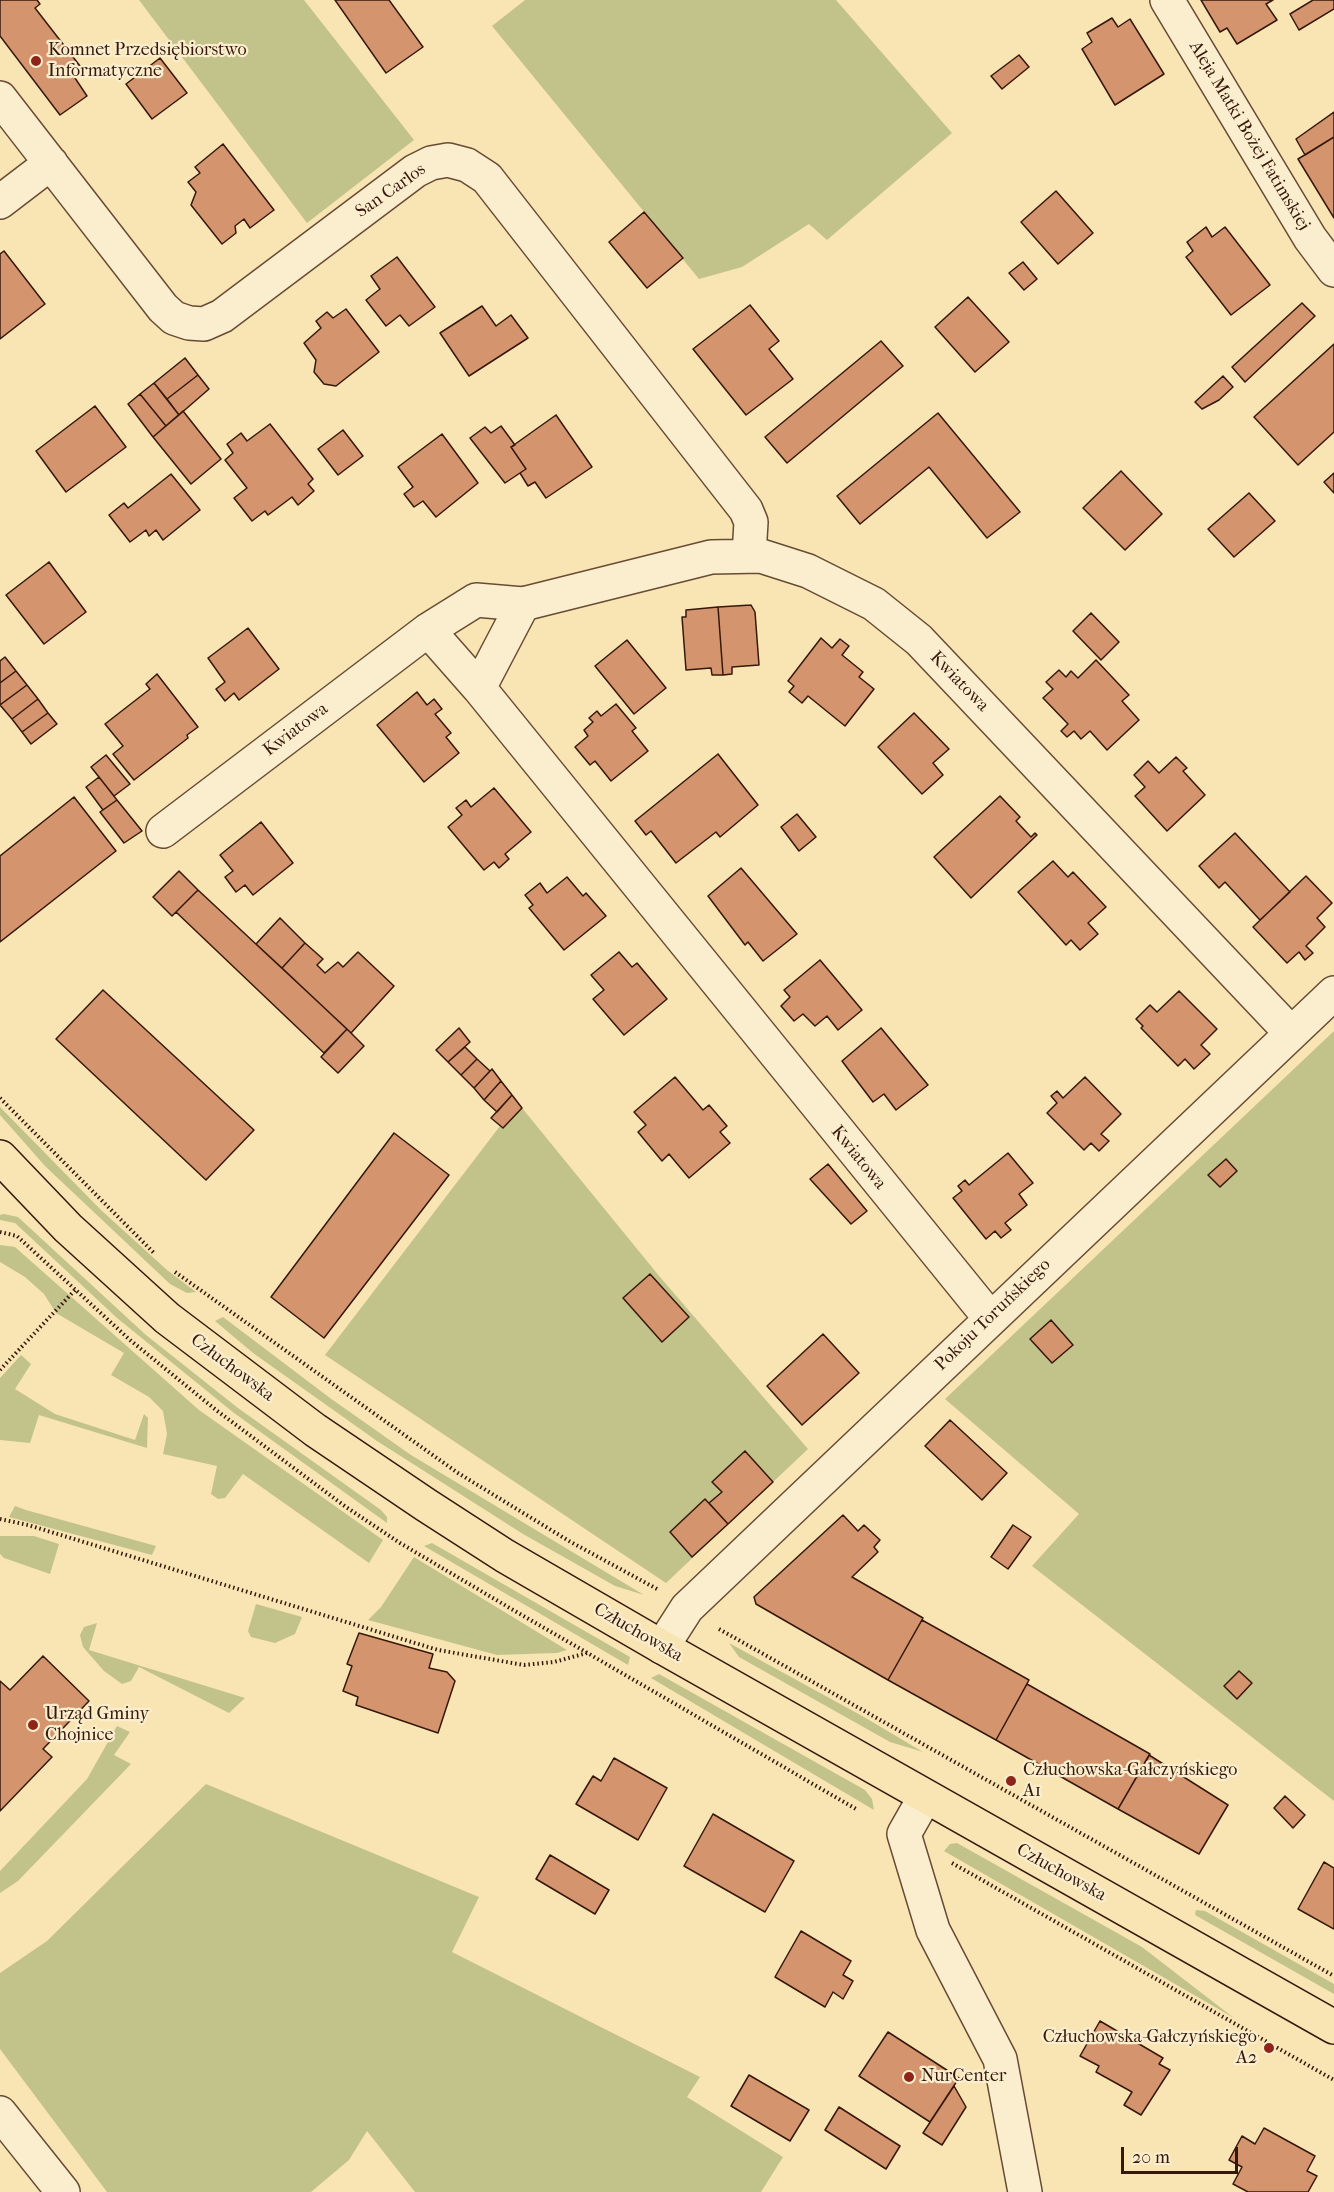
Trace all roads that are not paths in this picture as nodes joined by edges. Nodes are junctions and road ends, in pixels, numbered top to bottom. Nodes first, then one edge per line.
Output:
1 (1167, 0) edge
2 (0, 98) edge
3 (51, 163) junction
4 (0, 202) edge
5 (1334, 270) edge
6 (749, 555) junction
7 (523, 604) junction
8 (428, 630) junction
9 (479, 688) junction
10 (163, 831) dead end
11 (1334, 993) edge
12 (1291, 1033) junction
13 (4, 1168) edge
14 (990, 1318) junction
15 (662, 1647) junction
16 (926, 1797) junction
17 (1334, 2027) edge
18 (0, 2113) edge
19 (63, 2192) edge
20 (1025, 2192) edge

1 - 5 street, Aleja Matki Bożej Fatimskiej
2 - 3 street, San Carlos
3 - 4 street
3 - 6 street, San Carlos
6 - 7 street, Kwiatowa
6 - 12 street, Kwiatowa
7 - 8 street, Kwiatowa
7 - 9 street
8 - 9 street, Kwiatowa
8 - 10 street, Kwiatowa
9 - 14 street, Kwiatowa
11 - 12 street, Pokoju Toruńskiego
12 - 14 street, Pokoju Toruńskiego
13 - 15 main road, Człuchowska
14 - 15 street, Pokoju Toruńskiego
15 - 16 main road, Człuchowska
16 - 17 main road, Człuchowska
16 - 20 street
18 - 19 street

